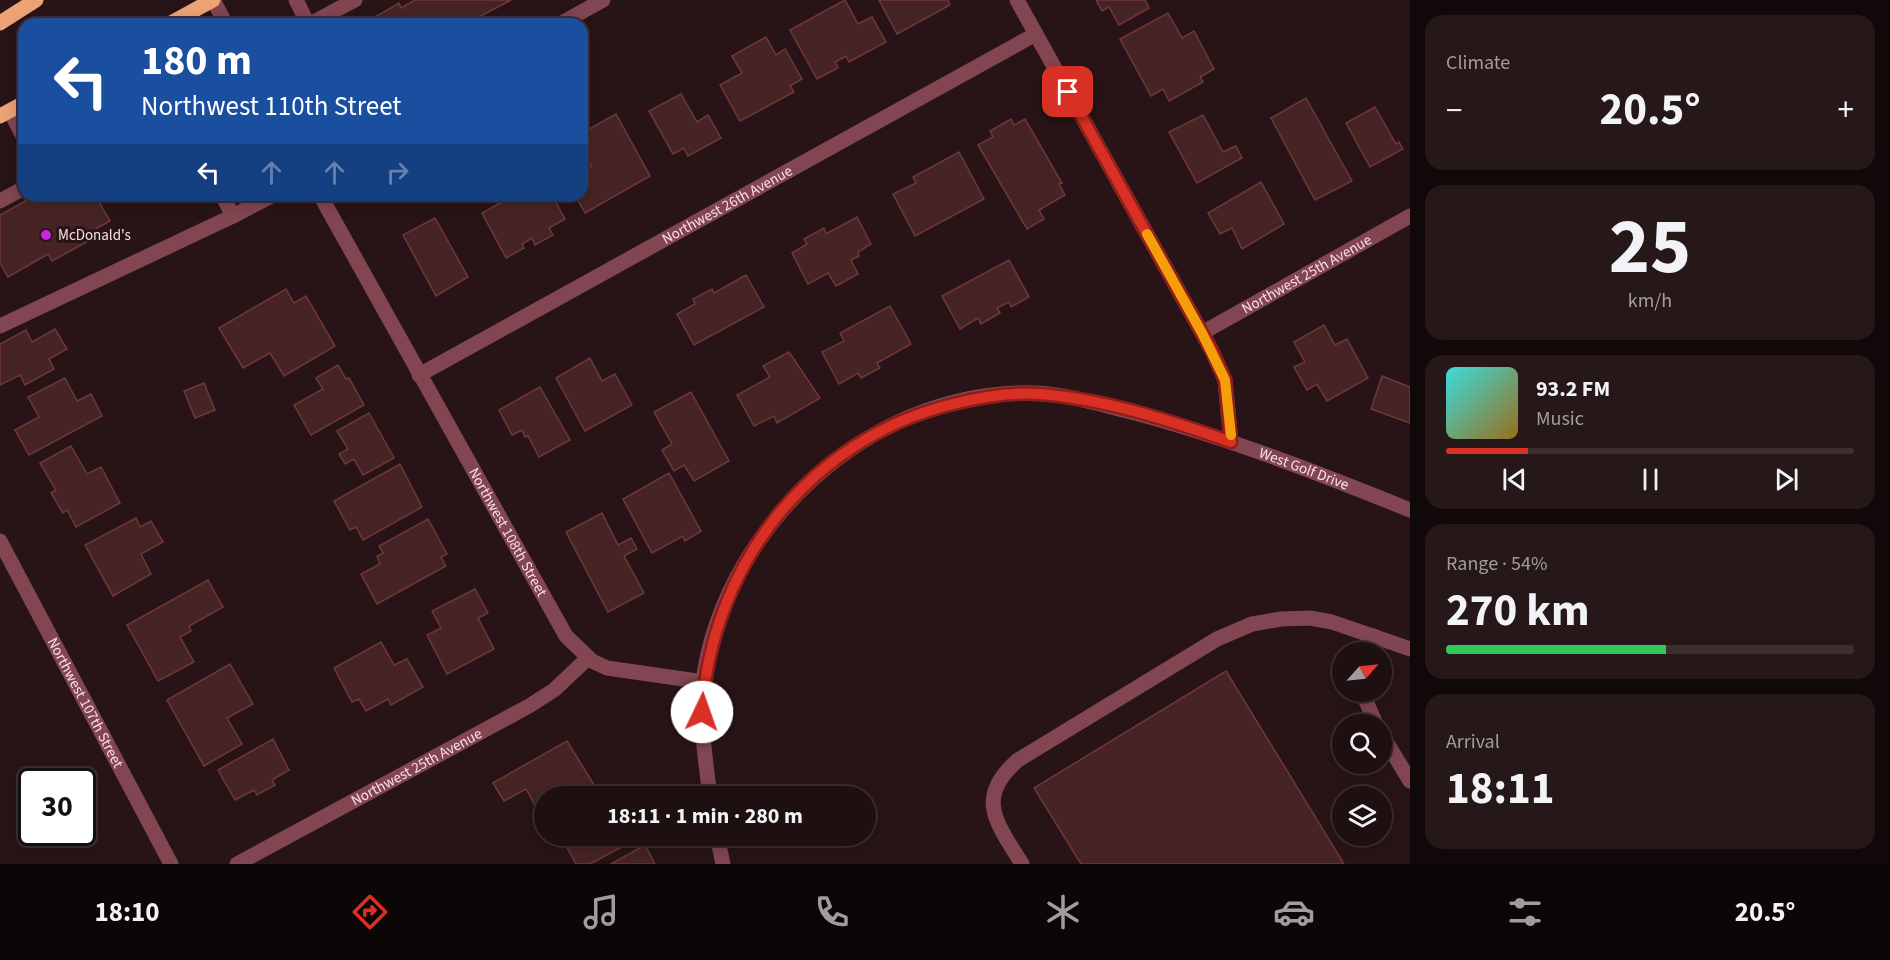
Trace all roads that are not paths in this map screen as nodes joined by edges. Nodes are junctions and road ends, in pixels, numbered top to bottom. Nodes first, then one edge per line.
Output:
1 (36, 0) edge
2 (213, 0) edge
3 (296, 0) edge
4 (355, 0) edge
5 (603, 0) edge
6 (1017, 0) edge
7 (180, 18) edge
8 (223, 18) edge
9 (306, 18) edge
10 (320, 18) edge
11 (571, 18) edge
12 (0, 23) edge
13 (1036, 34) junction
14 (5, 113) edge
15 (18, 130) edge
16 (18, 191) edge
17 (0, 201) edge
18 (225, 201) edge
19 (262, 201) edge
20 (323, 201) edge
21 (233, 216) junction
22 (1410, 216) edge
23 (0, 326) edge
24 (1202, 333) junction
25 (419, 375) junction
26 (1231, 442) junction
27 (1410, 510) edge
28 (0, 541) edge
29 (1374, 636) junction
30 (1371, 642) edge
31 (1410, 649) edge
32 (588, 658) junction
33 (704, 682) junction
34 (1392, 751) edge
35 (1410, 781) edge
36 (709, 786) edge
37 (719, 846) edge
38 (171, 864) edge
39 (237, 864) edge
40 (723, 864) edge
41 (1022, 864) edge

1 - 12 main road
2 - 7 main road
2 - 8 street
3 - 9 street
4 - 10 street
5 - 11 street
6 - 13 street
13 - 24 street
13 - 25 street, Northwest 26th Avenue
14 - 15 street
16 - 17 street
18 - 21 street
19 - 21 street
20 - 25 street, Northwest 108th Street
21 - 23 street
22 - 24 street, Northwest 25th Avenue
24 - 26 street
25 - 32 street, Northwest 108th Street
26 - 27 street, West Golf Drive
26 - 33 street, West Golf Drive
28 - 38 street, Northwest 107th Street
29 - 30 street
29 - 31 street
29 - 41 street
32 - 33 street, Northwest 108th Street
32 - 39 street, Northwest 25th Avenue
33 - 36 street
34 - 35 street
37 - 40 street

